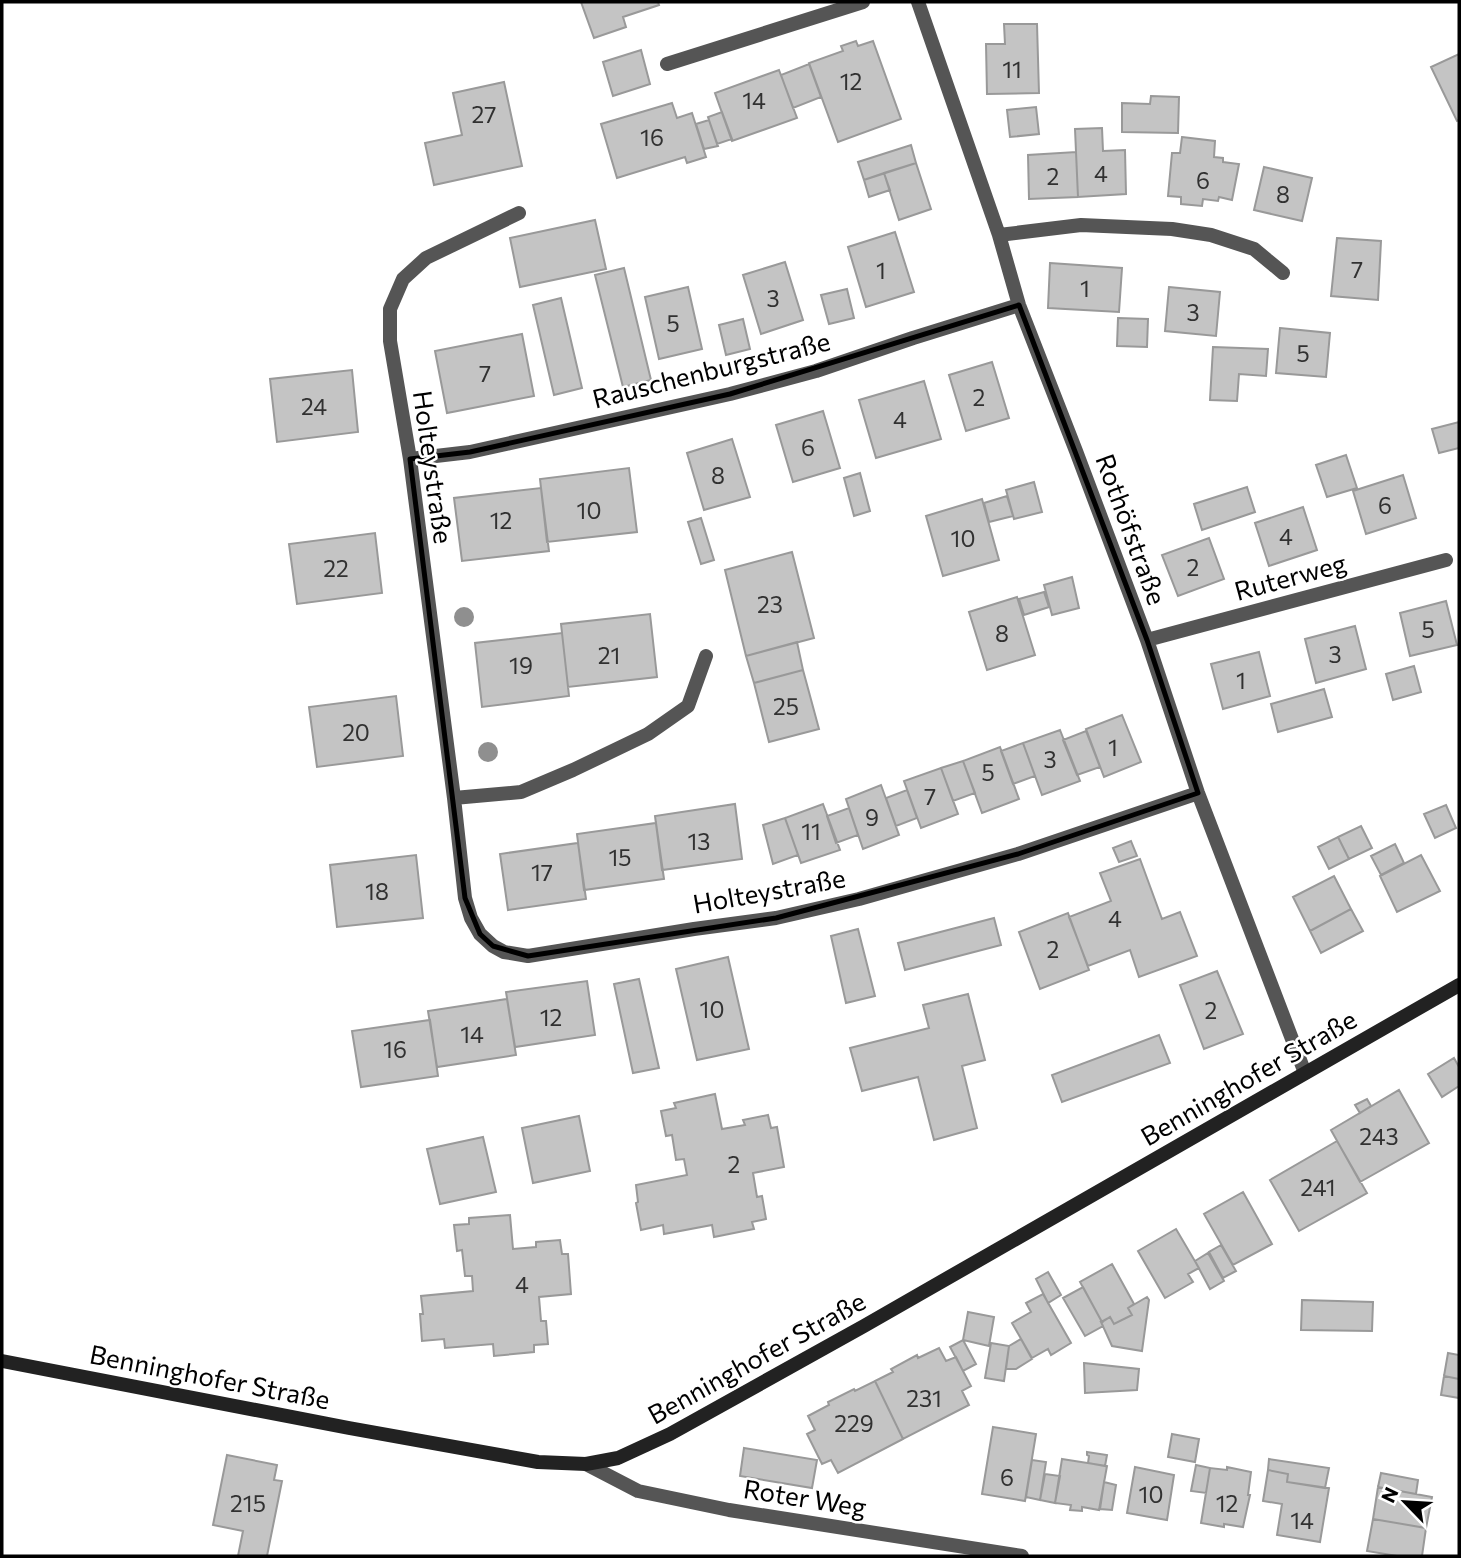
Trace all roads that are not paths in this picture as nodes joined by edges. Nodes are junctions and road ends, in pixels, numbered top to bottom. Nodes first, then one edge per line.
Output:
1 (863, 2) edge
2 (918, 2) edge
3 (667, 64) dead end
4 (519, 213) dead end
5 (999, 235) junction
6 (1283, 273) dead end
7 (1019, 305) junction
8 (410, 458) junction
9 (1446, 560) dead end
10 (1147, 640) junction
11 (706, 656) dead end
12 (1198, 793) junction
13 (454, 798) junction
14 (1459, 985) edge
15 (1305, 1073) junction
16 (2, 1361) edge
17 (586, 1464) junction
18 (1022, 1556) edge

1 - 3 street
2 - 5 street, Rothöfstraße
4 - 8 street, Holteystraße
5 - 6 street
5 - 7 street, Rothöfstraße
7 - 8 street, Rauschenburgstraße
7 - 10 street, Rothöfstraße
8 - 13 street, Holteystraße
9 - 10 street, Ruterweg
10 - 12 street, Rothöfstraße
11 - 13 street
12 - 13 street, Holteystraße
12 - 15 street, Rothöfstraße
14 - 15 main road, Benninghofer Straße
15 - 17 main road, Benninghofer Straße
16 - 17 main road, Benninghofer Straße
17 - 18 street, Roter Weg

